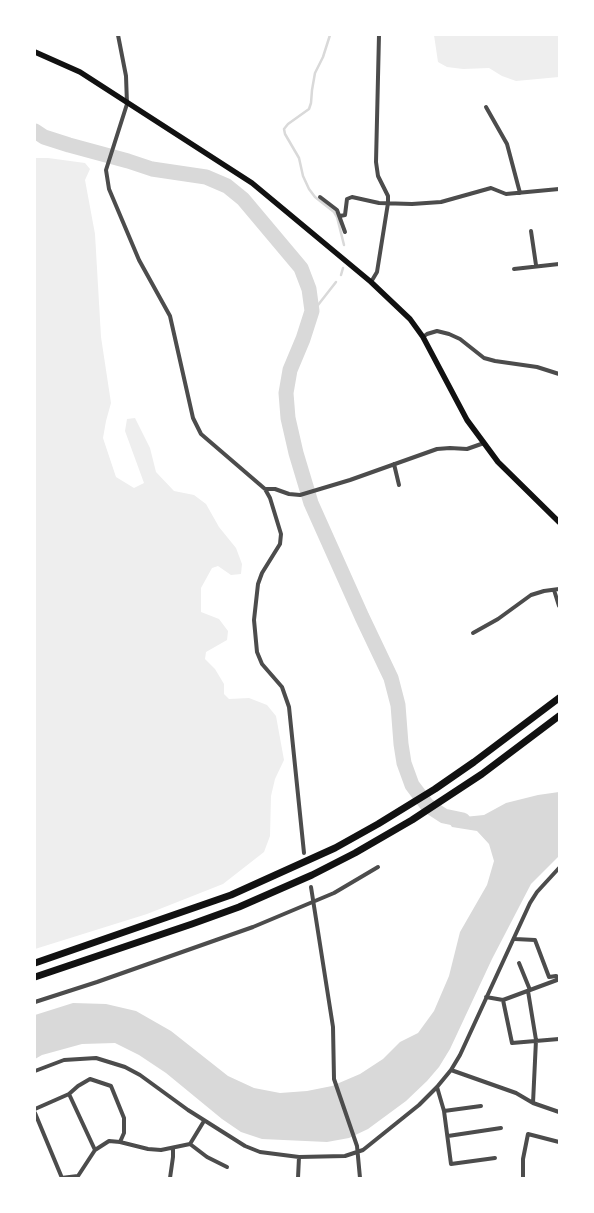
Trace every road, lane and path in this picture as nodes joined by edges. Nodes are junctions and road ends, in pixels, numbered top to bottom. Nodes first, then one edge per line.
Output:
1 (118, 35) edge
2 (379, 35) edge
3 (35, 52) edge
4 (127, 104) junction
5 (486, 107) dead end
6 (559, 189) edge
7 (520, 193) junction
8 (320, 196) dead end
9 (388, 202) junction
10 (340, 216) junction
11 (531, 231) dead end
12 (345, 232) dead end
13 (559, 264) edge
14 (536, 265) junction
15 (514, 268) dead end
16 (371, 282) junction
17 (423, 337) junction
18 (559, 374) edge
19 (484, 443) junction
20 (394, 464) junction
21 (399, 485) dead end
22 (265, 489) junction
23 (559, 522) edge
24 (557, 590) edge
25 (559, 606) edge
26 (473, 633) dead end
27 (559, 698) edge
28 (559, 716) edge
29 (304, 853) dead end
30 (378, 867) dead end
31 (559, 868) edge
32 (312, 887) dead end
33 (315, 901) junction
34 (515, 939) junction
35 (35, 963) edge
36 (519, 963) dead end
37 (35, 977) edge
38 (558, 979) edge
39 (529, 990) junction
40 (486, 998) junction
41 (503, 1000) junction
42 (35, 1002) edge
43 (559, 1039) edge
44 (536, 1040) junction
45 (451, 1070) junction
46 (35, 1071) edge
47 (437, 1087) junction
48 (69, 1094) junction
49 (533, 1103) junction
50 (481, 1106) dead end
51 (35, 1111) edge
52 (444, 1111) junction
53 (559, 1112) edge
54 (204, 1121) junction
55 (501, 1128) dead end
56 (448, 1136) junction
57 (120, 1142) junction
58 (559, 1142) edge
59 (190, 1144) junction
60 (173, 1148) junction
61 (96, 1150) junction
62 (357, 1152) junction
63 (299, 1157) junction
64 (495, 1158) dead end
65 (227, 1166) dead end
66 (78, 1177) edge
67 (62, 1178) edge
68 (170, 1178) edge
69 (298, 1178) edge
70 (360, 1178) edge
71 (523, 1178) edge

1 - 4 street
2 - 9 street
3 - 4 main road
4 - 16 main road
4 - 22 street
5 - 7 street
6 - 7 street
7 - 9 street
8 - 10 street
9 - 10 street
9 - 16 street
10 - 12 street
11 - 14 street
13 - 14 street
14 - 15 street
16 - 17 main road
17 - 18 street
17 - 19 main road
19 - 20 street
19 - 23 main road
20 - 21 street
20 - 22 street
22 - 29 street
24 - 25 street
24 - 26 street
27 - 35 highway
28 - 37 highway
30 - 33 street
31 - 34 street
32 - 33 street
33 - 42 street
33 - 62 street
34 - 38 street
34 - 40 street
36 - 39 street
38 - 39 street
39 - 41 street
39 - 44 street
40 - 41 street
40 - 45 street
41 - 44 street
43 - 44 street
44 - 49 street
45 - 47 street
45 - 49 street
46 - 54 street
47 - 52 street
47 - 62 street
48 - 51 street
48 - 57 street
48 - 61 street
49 - 53 street
50 - 52 street
51 - 67 street
52 - 56 street
54 - 59 street
54 - 63 street
55 - 56 street
56 - 64 street
57 - 60 street
57 - 61 street
58 - 71 street
59 - 60 street
59 - 65 street
60 - 68 street
61 - 66 street
62 - 63 street
62 - 70 street
63 - 69 street
66 - 67 street

